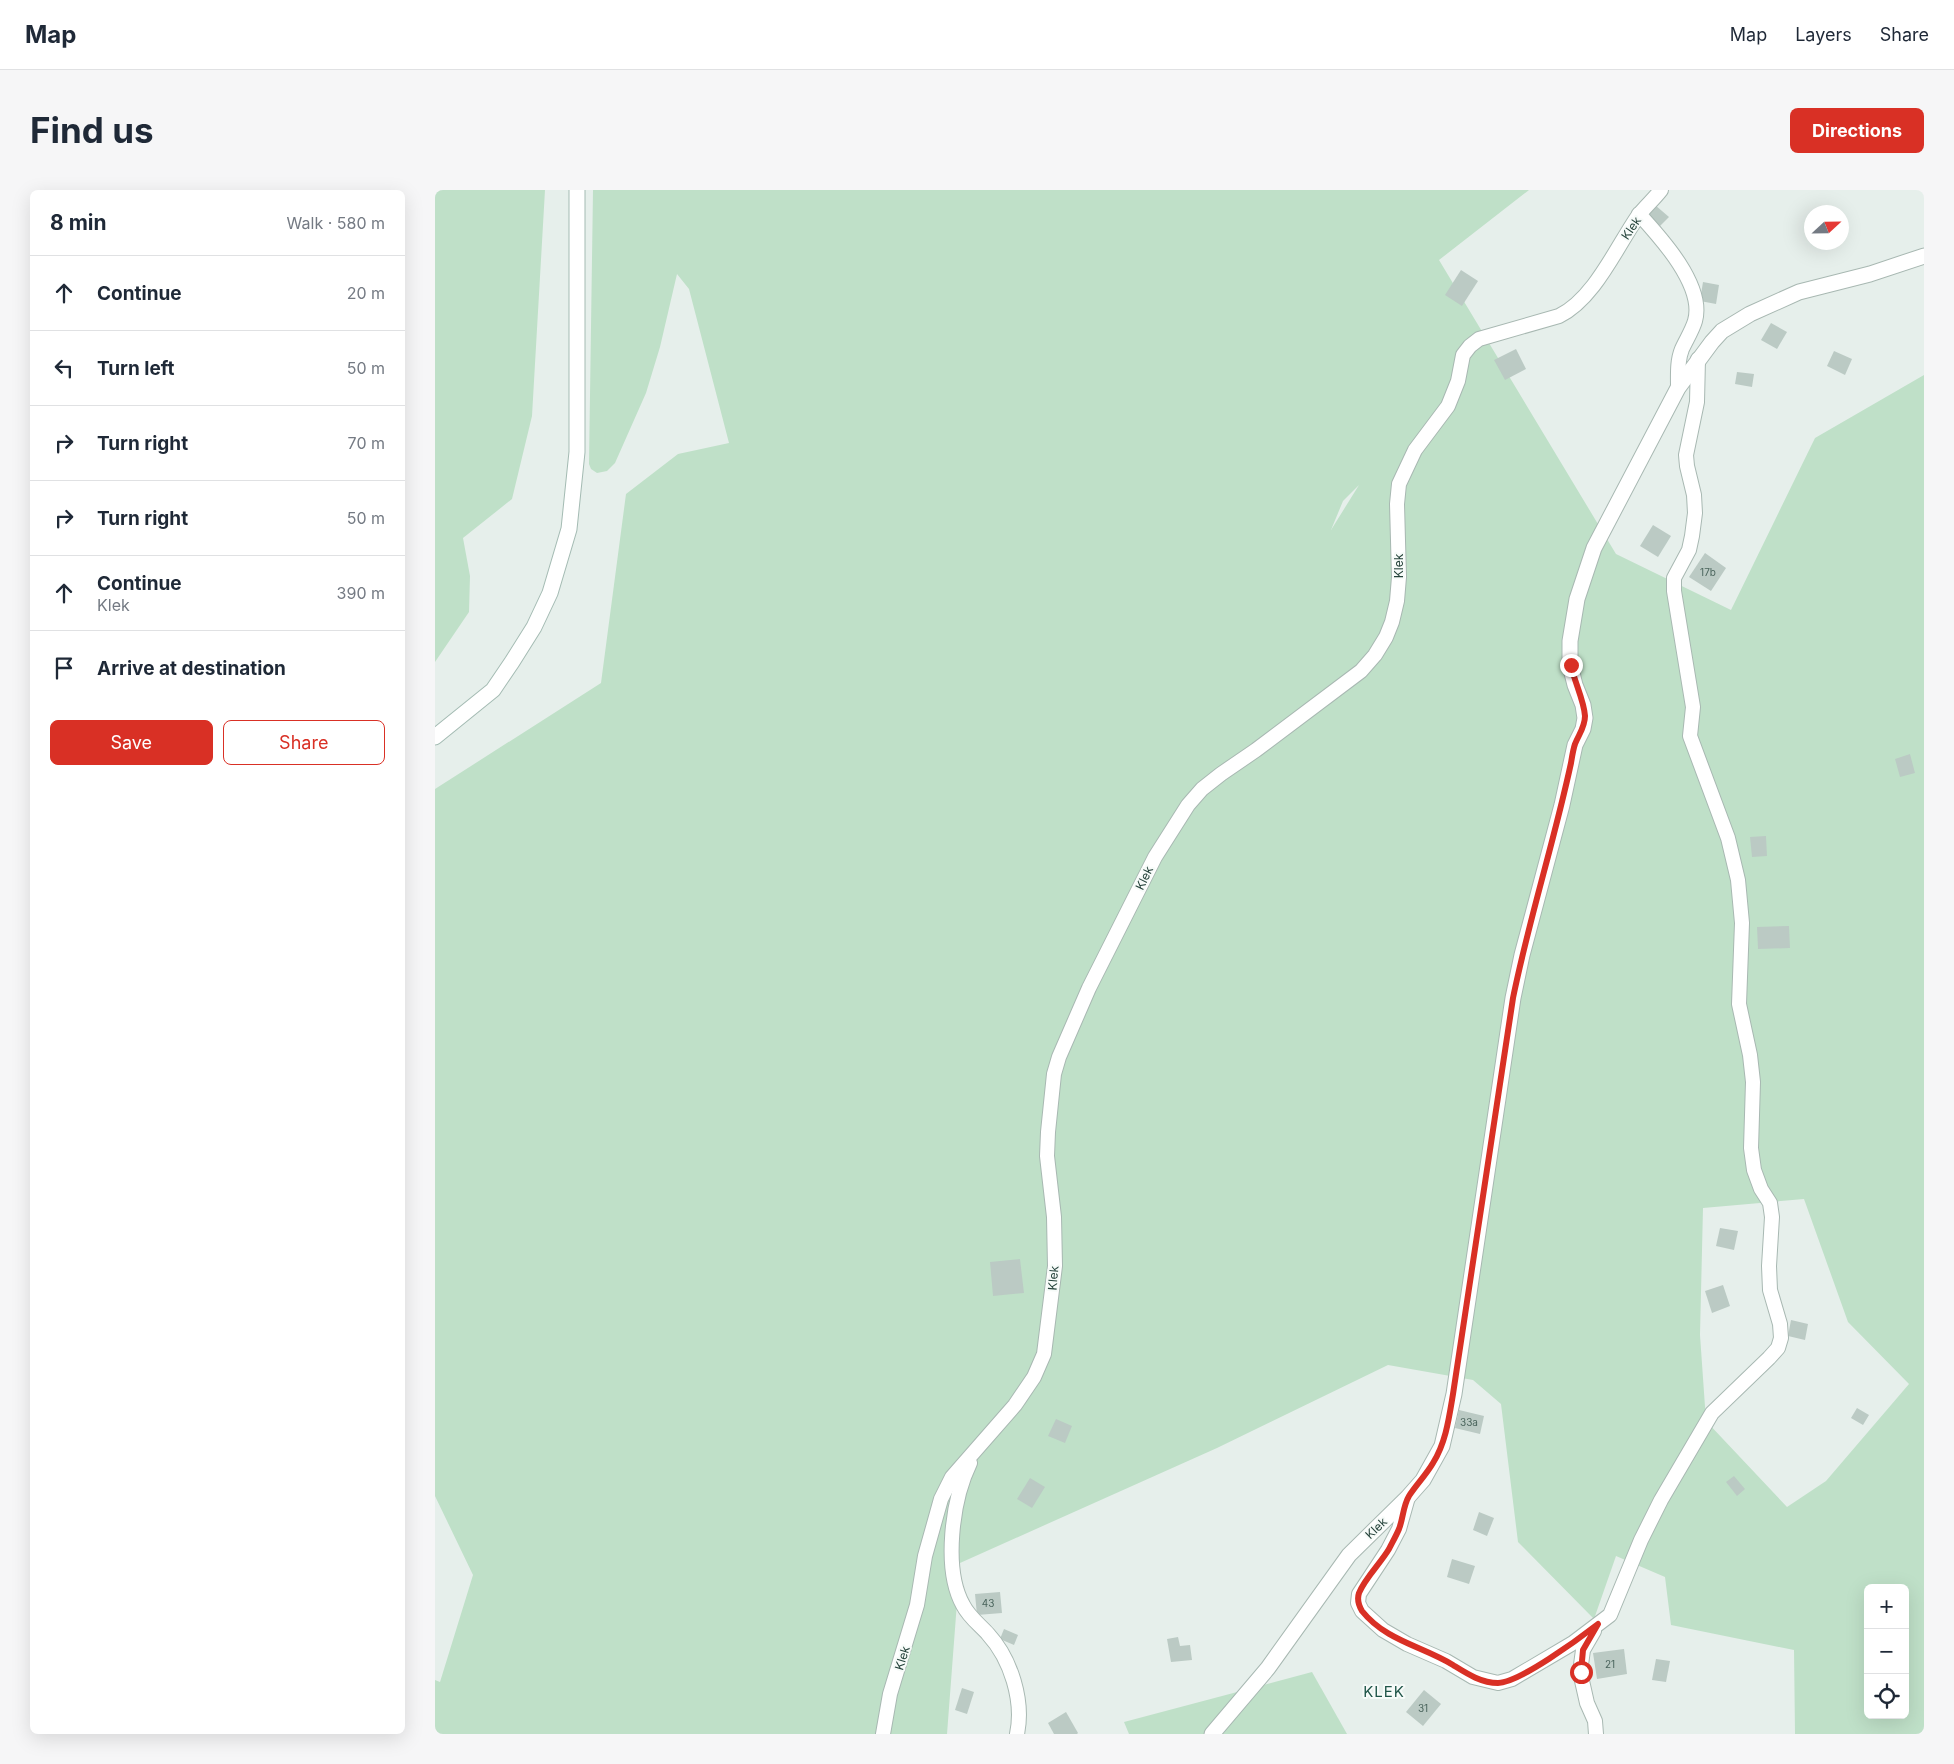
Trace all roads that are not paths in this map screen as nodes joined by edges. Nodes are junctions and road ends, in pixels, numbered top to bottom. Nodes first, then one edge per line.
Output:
1 (577, 190) edge
2 (1661, 190) edge
3 (1639, 214) junction
4 (1924, 256) edge
5 (1698, 359) junction
6 (1678, 388) junction
7 (435, 737) edge
8 (977, 1447) junction
9 (1408, 1497) junction
10 (1598, 1624) junction
11 (883, 1734) edge
12 (1017, 1734) edge
13 (1211, 1734) edge
14 (1596, 1734) edge

1 - 7 street
2 - 3 street, Klek
3 - 6 street
3 - 8 street, Klek
4 - 5 street, Klek
5 - 6 street, Klek
5 - 10 street
6 - 9 street, Klek
8 - 11 street, Klek
8 - 12 street
9 - 10 street
9 - 13 street, Klek
10 - 14 street

